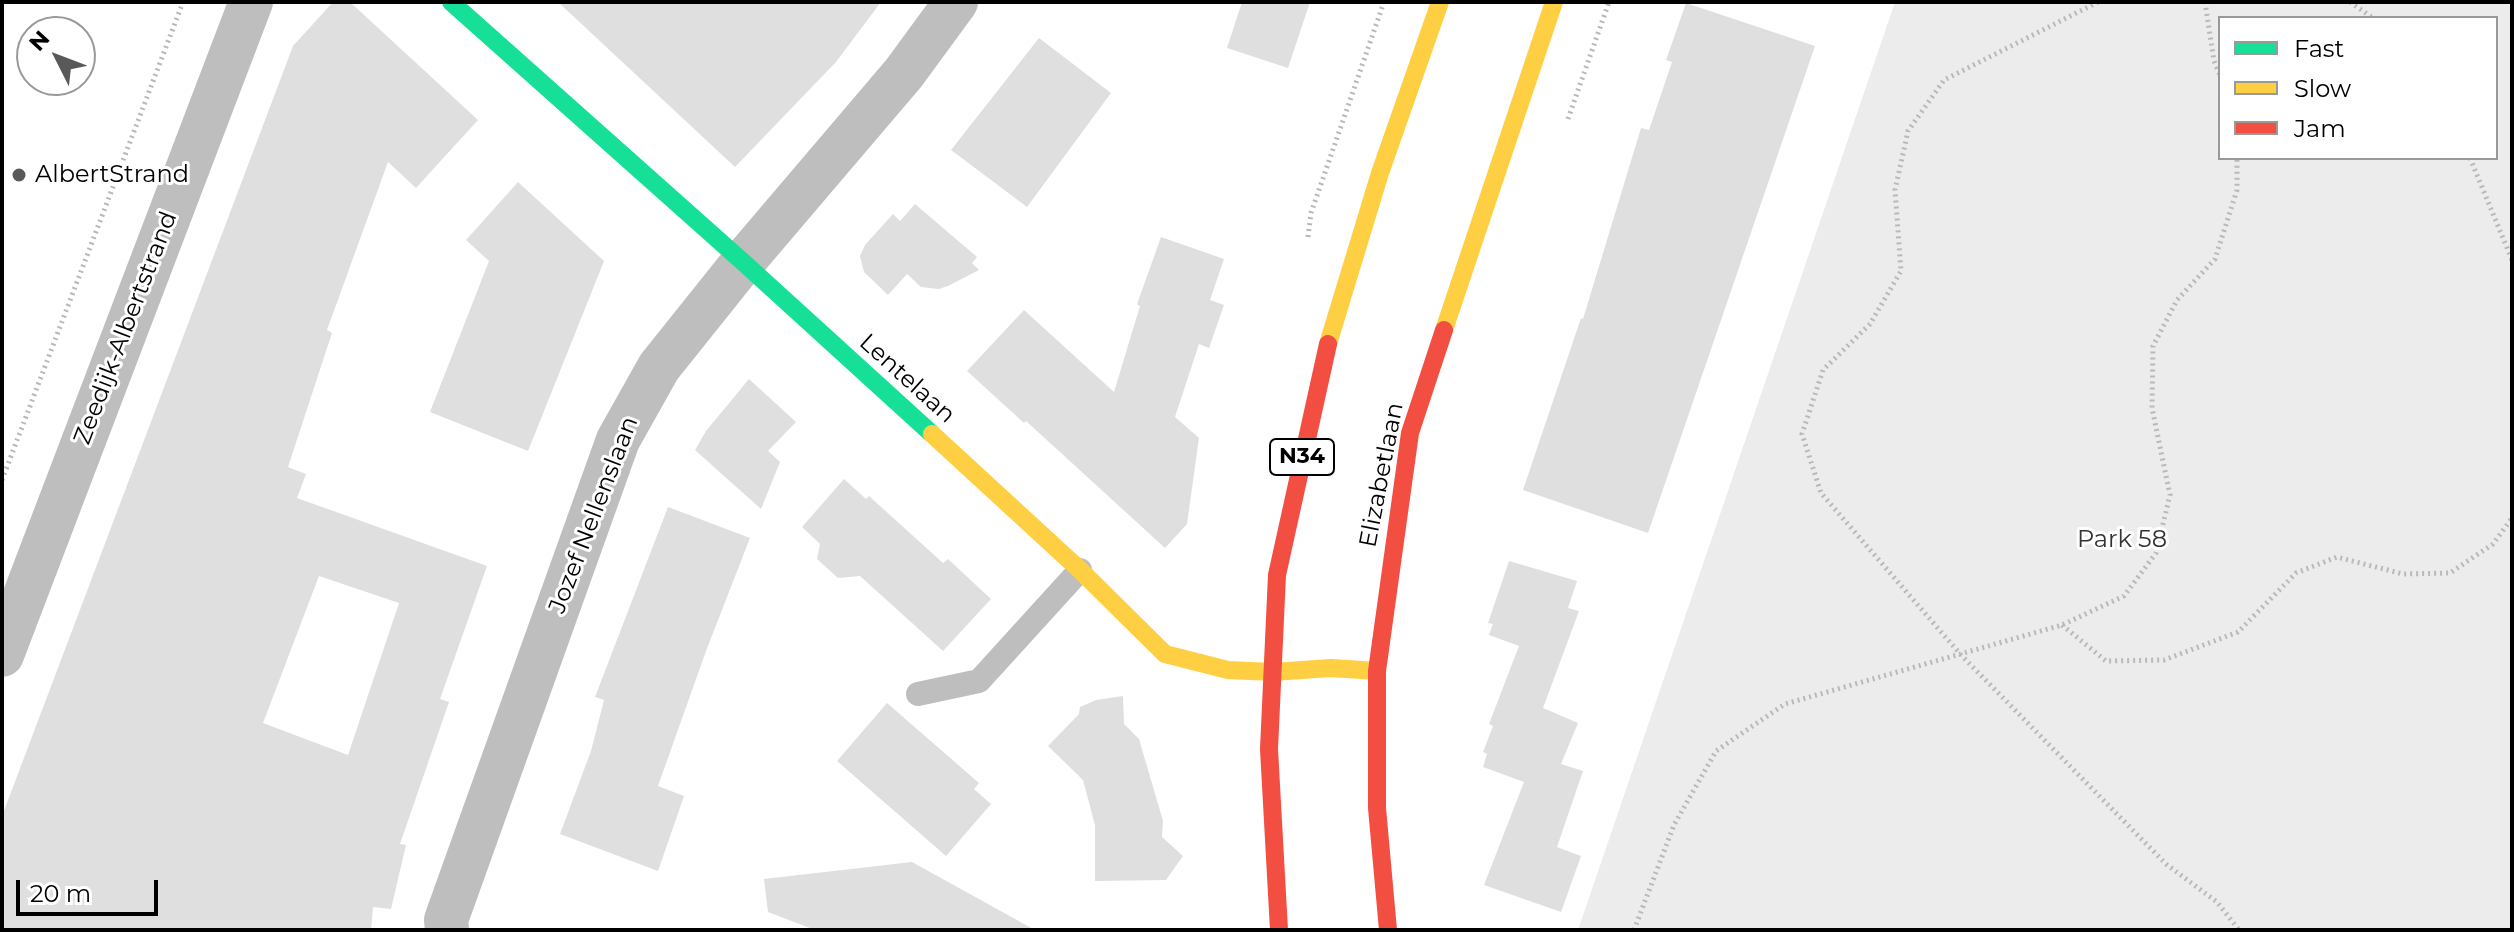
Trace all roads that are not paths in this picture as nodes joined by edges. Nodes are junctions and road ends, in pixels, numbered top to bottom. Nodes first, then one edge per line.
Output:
1 (251, 2) edge
2 (451, 2) edge
3 (956, 2) edge
4 (1440, 2) edge
5 (1554, 2) edge
6 (743, 262) junction
7 (1080, 570) junction
8 (2, 655) edge
9 (1377, 671) junction
10 (1273, 672) junction
11 (918, 694) dead end
12 (447, 930) edge
13 (1279, 930) edge
14 (1388, 930) edge

1 - 8 street, Zeedijk-Albertstrand
2 - 6 main road, Lentelaan
3 - 6 street, Jozef Nellenslaan
4 - 10 main road, N34
5 - 9 main road, Elizabetlaan
6 - 7 main road, Lentelaan
6 - 12 street, Jozef Nellenslaan
7 - 10 main road, Lentelaan
7 - 11 lane
9 - 10 main road, Lentelaan
9 - 14 main road, Elizabetlaan
10 - 13 main road, N34

